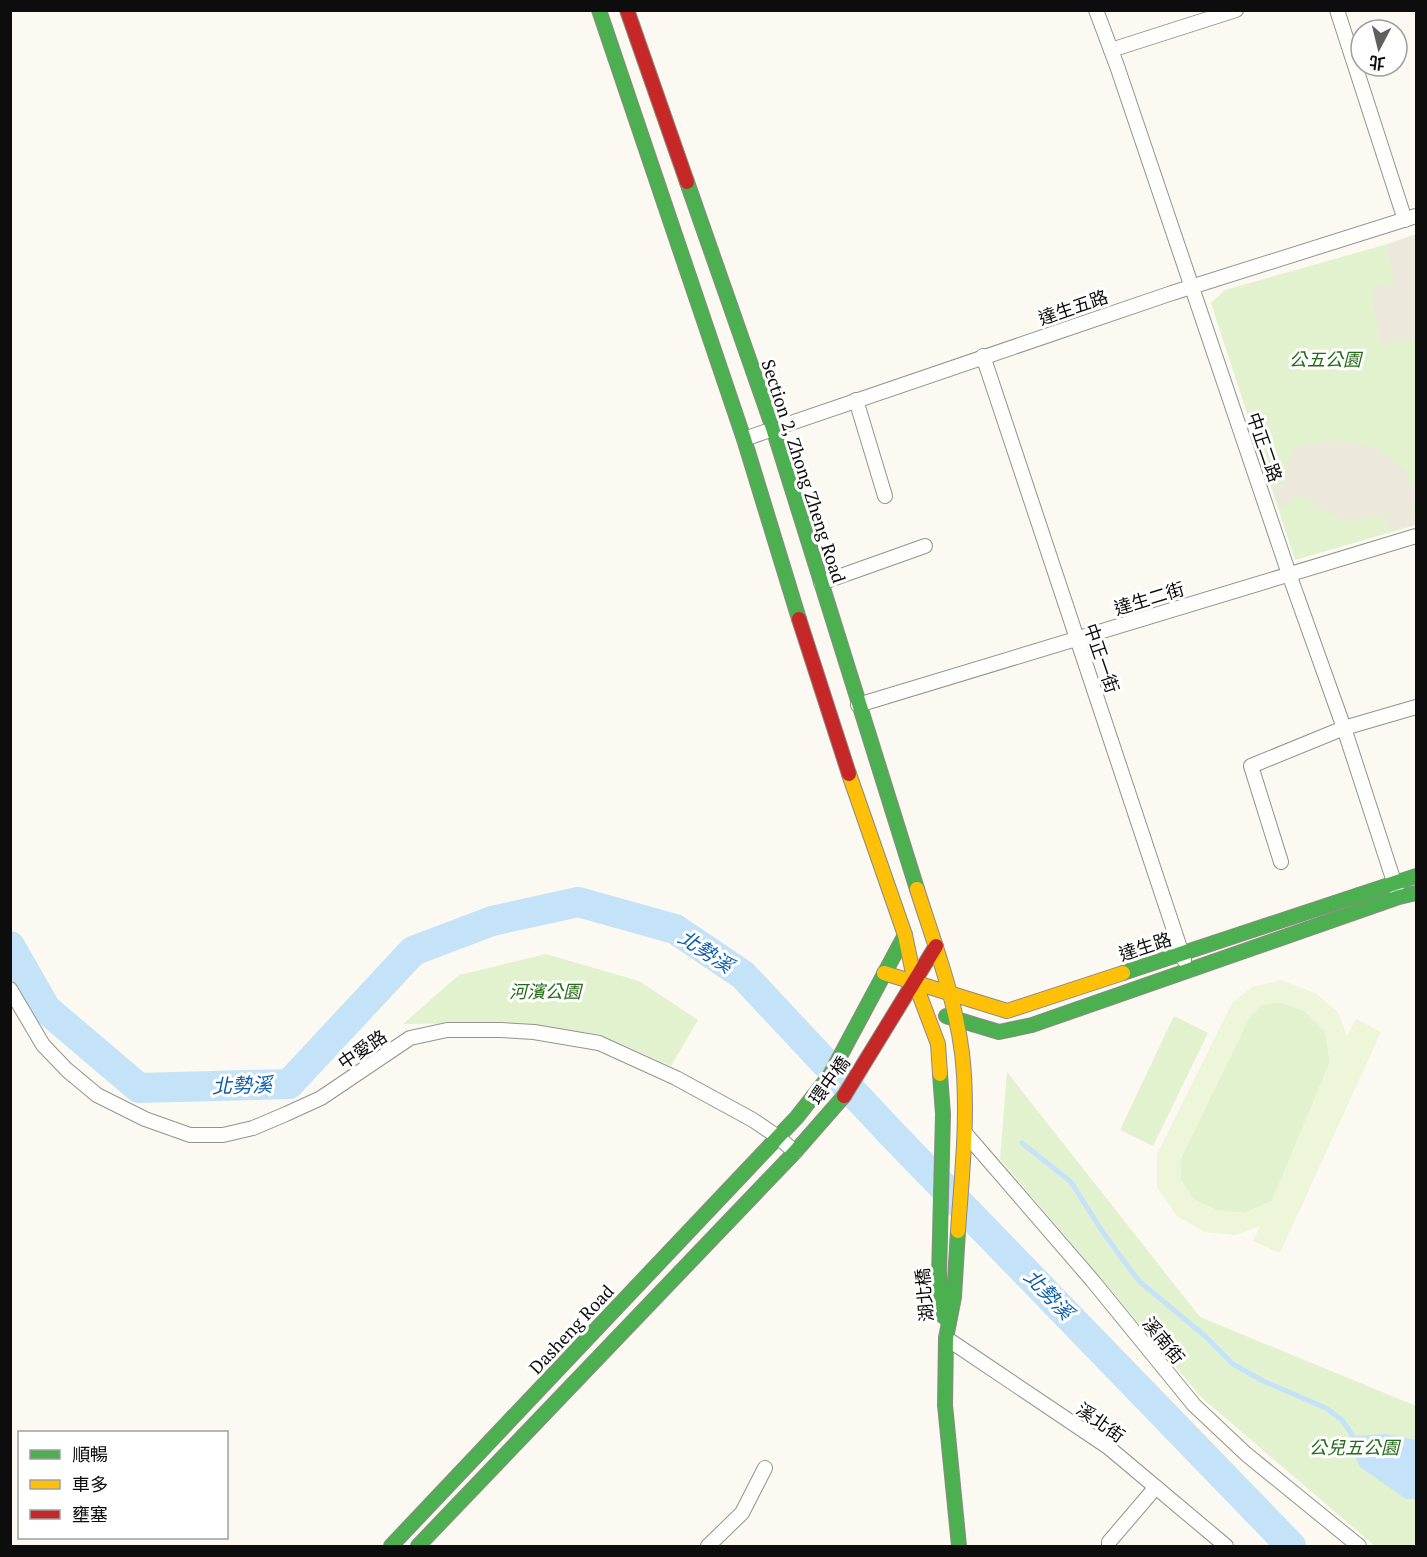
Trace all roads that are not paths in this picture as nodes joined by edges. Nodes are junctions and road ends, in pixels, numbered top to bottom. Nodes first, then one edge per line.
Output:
1 (599, 10) edge
2 (627, 10) edge
3 (1096, 10) edge
4 (1236, 10) edge
5 (1337, 10) edge
6 (1112, 50) junction
7 (1411, 218) edge
8 (1192, 286) junction
9 (983, 356) junction
10 (856, 400) junction
11 (773, 428) junction
12 (744, 439) junction
13 (885, 496) dead end
14 (1416, 536) edge
15 (925, 546) dead end
16 (1289, 574) junction
17 (821, 583) junction
18 (1077, 640) junction
19 (858, 705) junction
20 (1416, 707) edge
21 (1344, 728) junction
22 (1281, 862) dead end
23 (1416, 876) edge
24 (1394, 882) junction
25 (1416, 893) edge
26 (1399, 897) junction
27 (905, 934) junction
28 (936, 946) junction
29 (1182, 953) junction
30 (1188, 971) junction
31 (884, 973) junction
32 (915, 983) junction
33 (10, 989) edge
34 (950, 994) junction
35 (900, 1002) junction
36 (925, 1010) junction
37 (955, 1018) junction
38 (965, 1133) junction
39 (778, 1137) junction
40 (795, 1152) junction
41 (946, 1338) junction
42 (559, 1368) junction
43 (574, 1383) junction
44 (765, 1468) dead end
45 (1156, 1487) junction
46 (391, 1546) edge
47 (418, 1546) edge
48 (708, 1546) edge
49 (958, 1546) edge
50 (1109, 1546) edge
51 (1227, 1546) edge
52 (1359, 1546) edge

1 - 12 main road
2 - 11 main road, Section 2, Zhong Zheng Road
3 - 6 street, 中正二路
4 - 6 street
5 - 7 street
6 - 8 street, 中正二路
7 - 8 street, 達生五路
8 - 9 street, 達生五路
8 - 16 street, 中正二路
9 - 10 street, 達生五路
9 - 18 street, 中正一街
10 - 11 street, 達生五路
10 - 13 street
11 - 12 street, 達生五路
11 - 17 main road, Section 2, Zhong Zheng Road
12 - 27 main road
14 - 16 street, 達生二街
15 - 17 street
16 - 18 street, 達生二街
16 - 21 street, 中正二路
17 - 19 main road, Section 2, Zhong Zheng Road
18 - 19 street, 達生二街
18 - 29 street, 中正一街
19 - 28 main road, Section 2, Zhong Zheng Road
20 - 21 street
21 - 22 street
21 - 24 street, 中正二路
23 - 24 main road, 達生路
24 - 26 street, 中正二路
24 - 29 main road, 達生路
25 - 26 main road, 達生路
26 - 30 main road, 達生路
27 - 31 main road
27 - 32 main road, 湖北橋
28 - 32 main road
28 - 34 main road, Section 2, Zhong Zheng Road
29 - 30 street, 中正一街
29 - 34 main road, 達生路
30 - 37 main road, 達生路
31 - 32 main road, 達生路
31 - 39 main road, 環中橋
32 - 34 main road, 達生路
32 - 35 main road
32 - 36 main road, 湖北橋
33 - 39 street, 中愛路
34 - 37 main road, Section 2, Zhong Zheng Road
35 - 36 main road, 達生路
35 - 40 main road, 環中橋
36 - 37 main road, 達生路
36 - 41 main road, 湖北橋
37 - 38 main road, 湖北橋
38 - 41 main road, 湖北橋
38 - 52 street, 溪南街
39 - 40 street, 中愛路
39 - 42 main road, Dasheng Road
40 - 43 main road
41 - 45 street, 溪北街
41 - 49 main road
42 - 43 street
42 - 46 main road, Dasheng Road
43 - 47 main road
44 - 48 street
45 - 50 street
45 - 51 street, 溪北街

